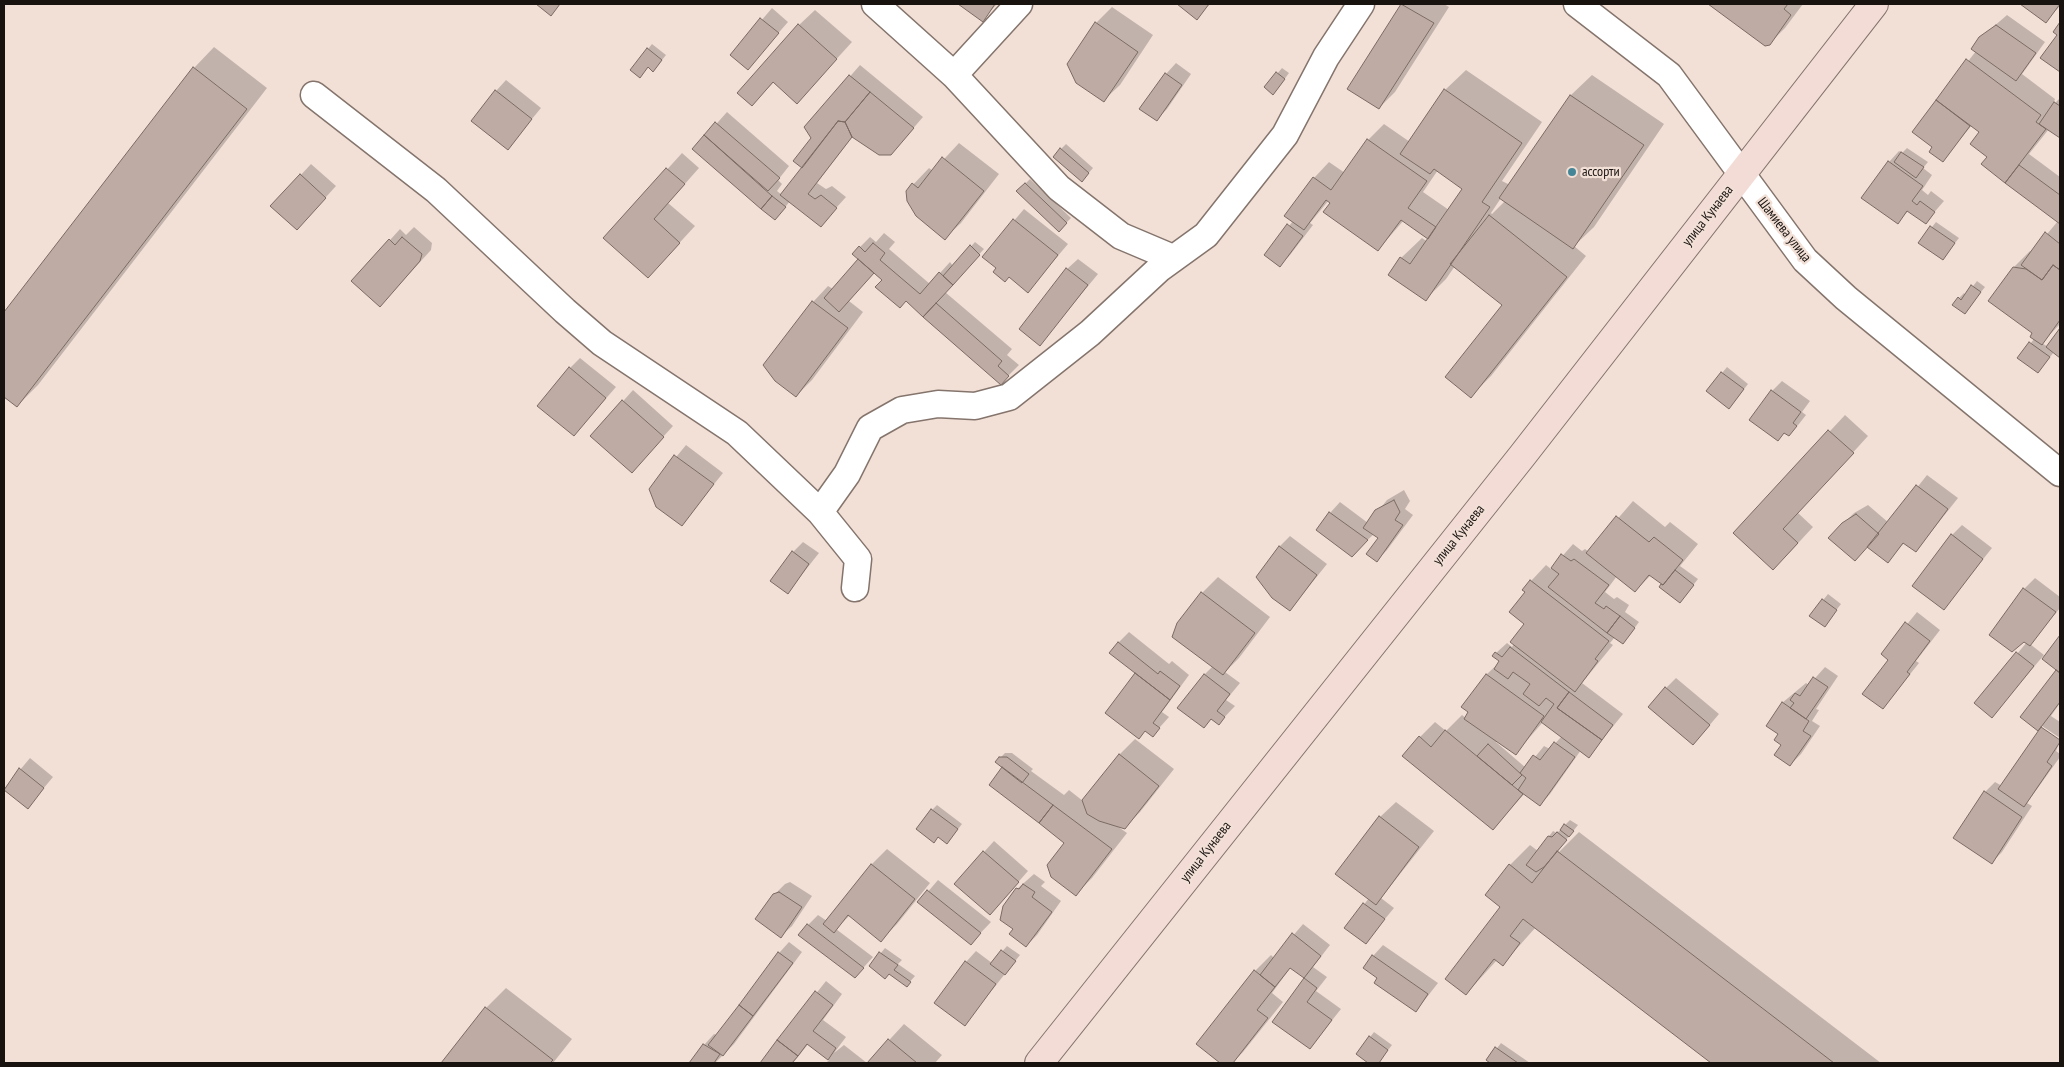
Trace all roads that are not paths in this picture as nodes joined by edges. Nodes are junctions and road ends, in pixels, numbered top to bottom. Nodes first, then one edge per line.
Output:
1 (875, 4) edge
2 (1019, 4) edge
3 (1361, 4) edge
4 (1577, 4) edge
5 (1874, 4) edge
6 (954, 76) junction
7 (314, 95) dead end
8 (1741, 174) junction
9 (1173, 258) junction
10 (2060, 473) edge
11 (820, 512) junction
12 (855, 588) dead end
13 (1038, 1063) edge

1 - 6 street
2 - 6 street
3 - 9 street
4 - 8 street, Шамиева улица
5 - 8 main road, улица Кунаева
6 - 9 street
7 - 11 street
8 - 10 street, Шамиева улица
8 - 13 main road, улица Кунаева
9 - 11 street
11 - 12 street

